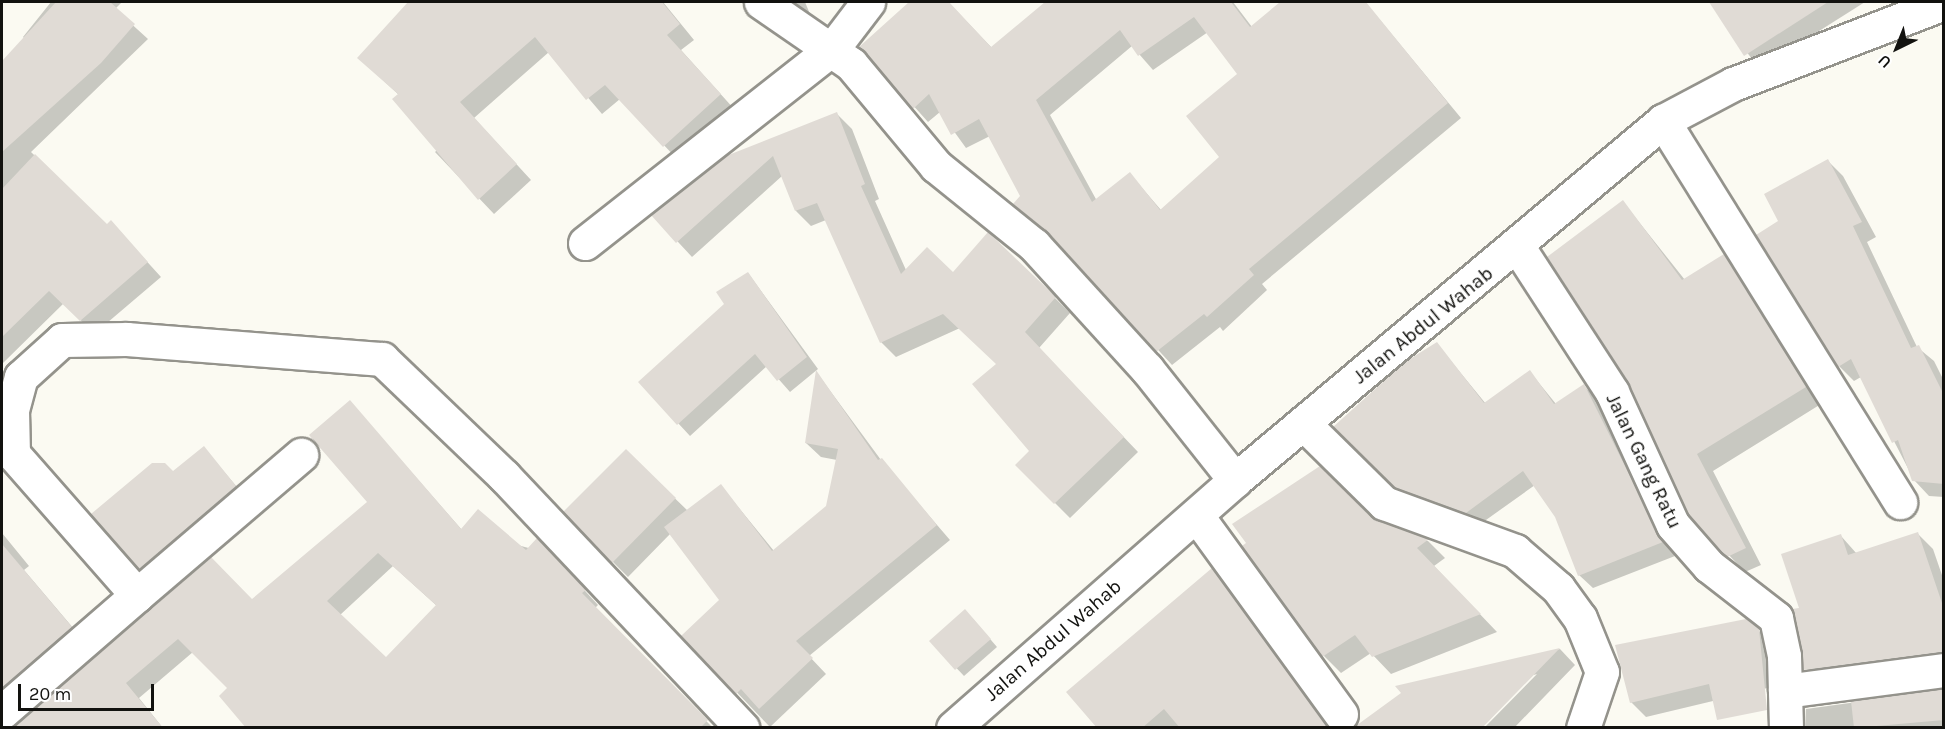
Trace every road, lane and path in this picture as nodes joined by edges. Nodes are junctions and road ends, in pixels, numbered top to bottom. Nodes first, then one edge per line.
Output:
1 (761, 2) edge
2 (868, 2) edge
3 (1944, 3) edge
4 (833, 48) junction
5 (1664, 121) junction
6 (585, 243) dead end
7 (1518, 247) junction
8 (1304, 423) junction
9 (301, 455) dead end
10 (1235, 480) junction
11 (1900, 502) dead end
12 (1197, 516) junction
13 (137, 595) junction
14 (1944, 670) edge
15 (1785, 692) junction
16 (2, 712) edge
17 (1341, 714) dead end
18 (742, 728) edge
19 (953, 728) edge
20 (1583, 728) edge
21 (1786, 728) edge

1 - 4 street
2 - 4 street
3 - 5 street, Jalan Abdul Wahab
4 - 6 street
4 - 10 street
5 - 7 street, Jalan Abdul Wahab
5 - 11 street
7 - 8 street, Jalan Abdul Wahab
7 - 15 street, Jalan Gang Ratu
8 - 10 street, Jalan Abdul Wahab
8 - 20 street
9 - 13 street
10 - 12 street, Jalan Abdul Wahab
12 - 17 street
12 - 19 street, Jalan Abdul Wahab
13 - 16 street
13 - 18 street
14 - 15 street
15 - 21 street, Jalan Gang Ratu

